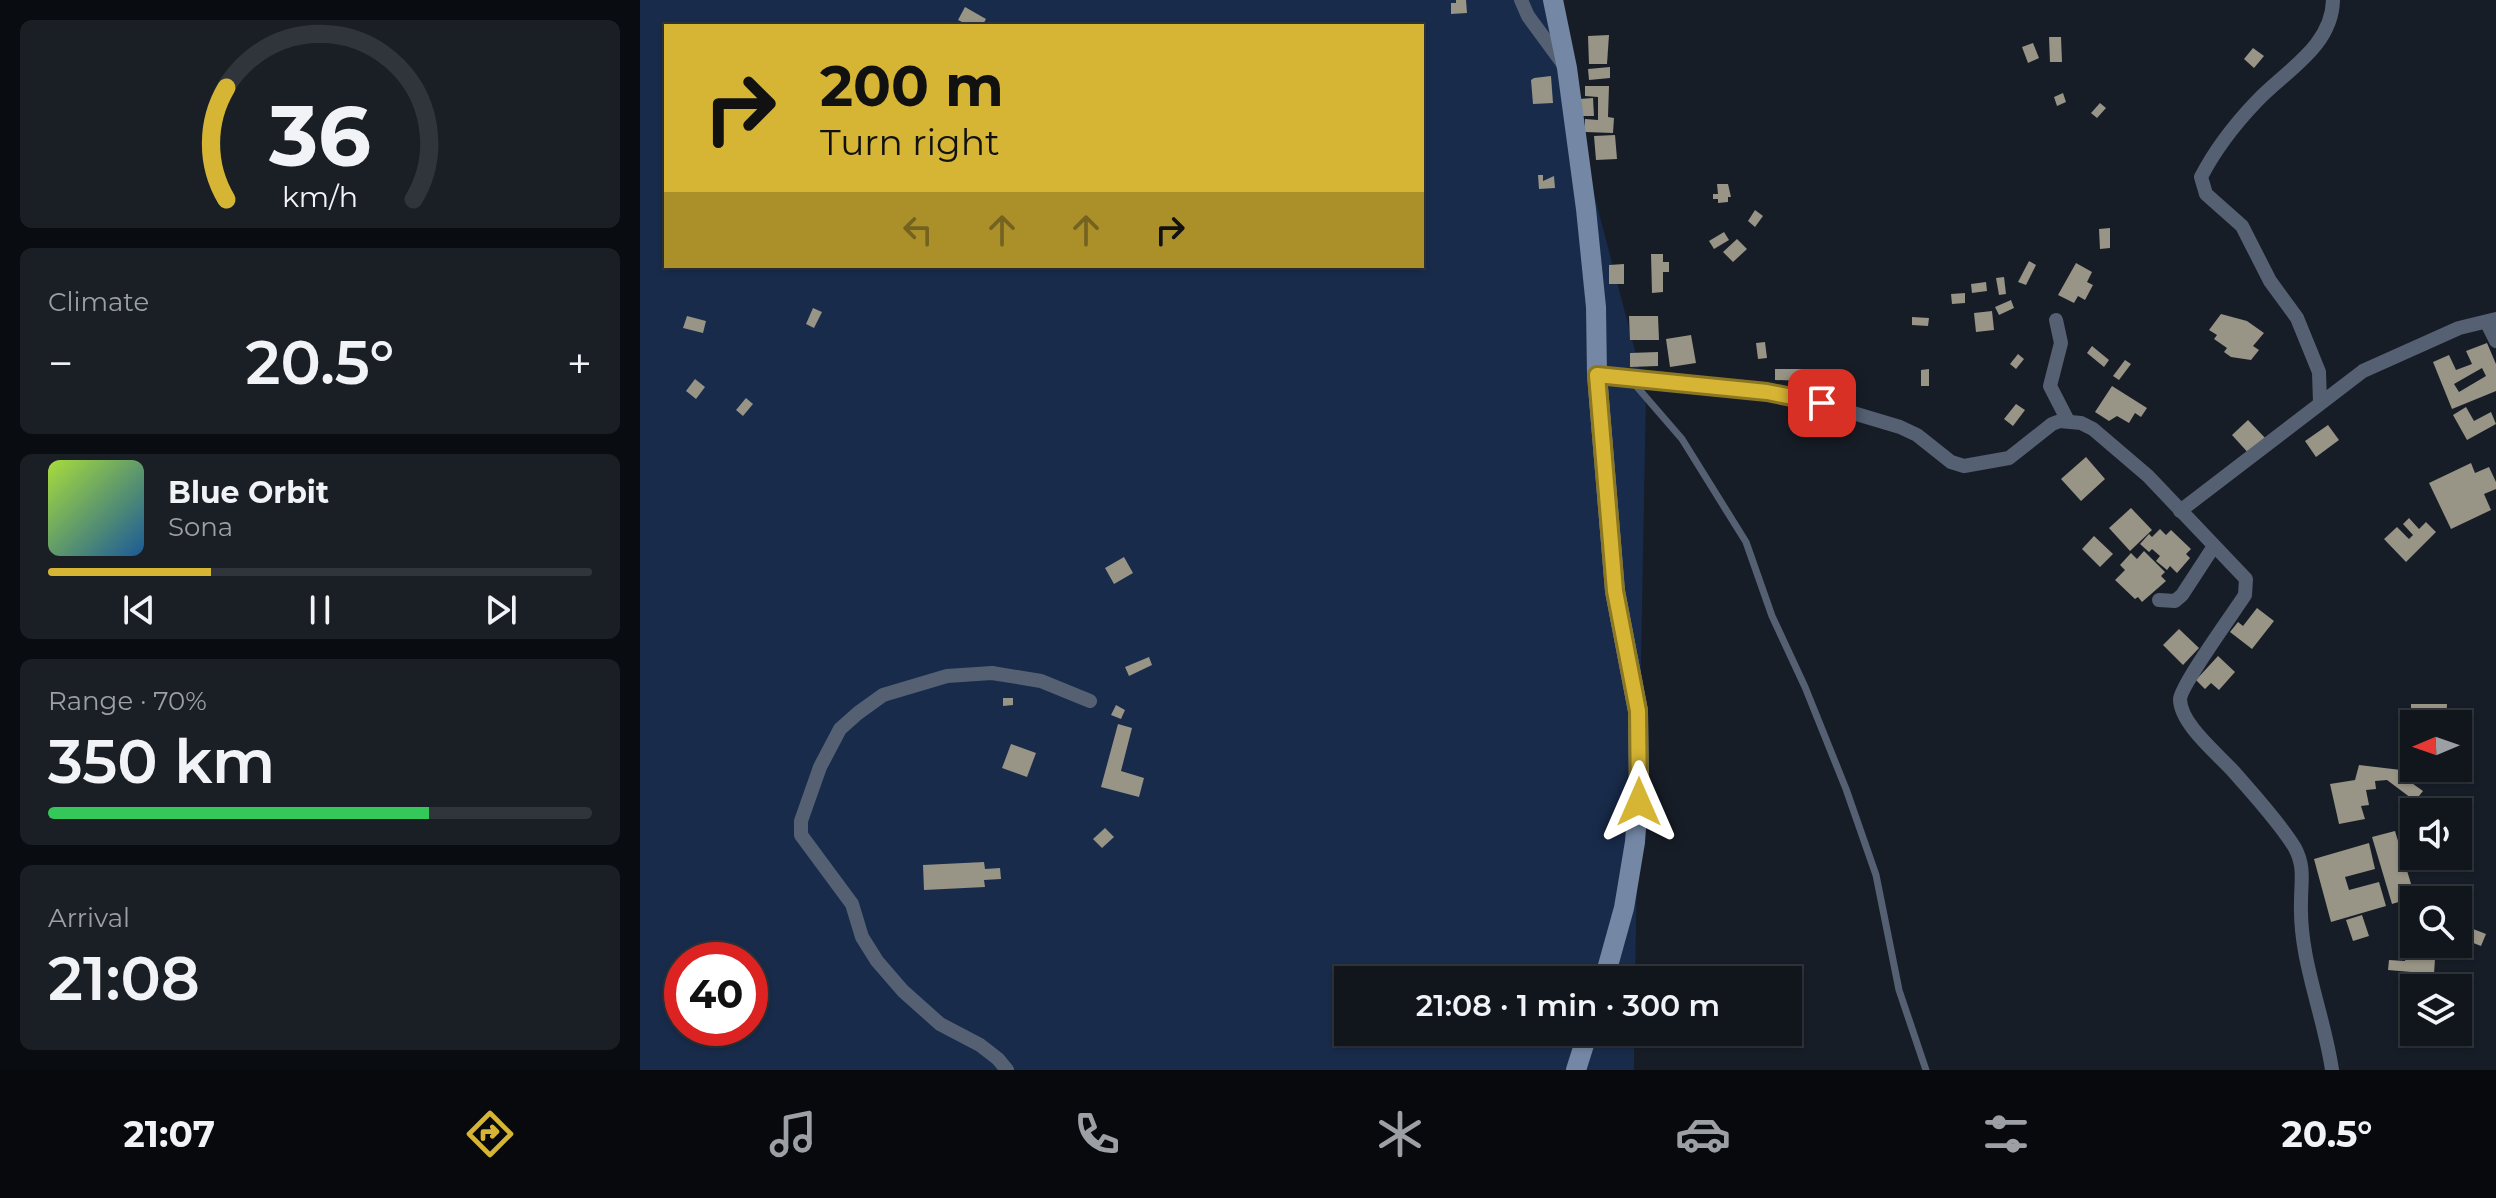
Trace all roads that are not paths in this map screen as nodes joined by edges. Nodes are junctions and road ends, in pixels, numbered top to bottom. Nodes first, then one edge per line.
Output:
1 (1521, 0) edge
2 (1553, 0) edge
3 (2333, 0) edge
4 (1567, 68) junction
5 (2056, 320) dead end
6 (2492, 321) edge
7 (2496, 341) edge
8 (1597, 375) junction
9 (1629, 378) junction
10 (2320, 403) junction
11 (2068, 421) junction
12 (2180, 511) junction
13 (2214, 546) junction
14 (2159, 600) dead end
15 (1090, 701) dead end
16 (1608, 966) edge
17 (1584, 1046) edge
18 (1007, 1070) edge
19 (1576, 1070) edge
20 (1926, 1070) edge
21 (2332, 1070) edge

1 - 4 street
2 - 4 street
3 - 10 street
4 - 8 street
5 - 11 street
6 - 7 street
6 - 10 street
8 - 9 street
8 - 16 street
9 - 11 street
9 - 20 lane
10 - 12 street
11 - 12 street
12 - 13 street
13 - 14 street
13 - 21 street
15 - 18 street
17 - 19 street

